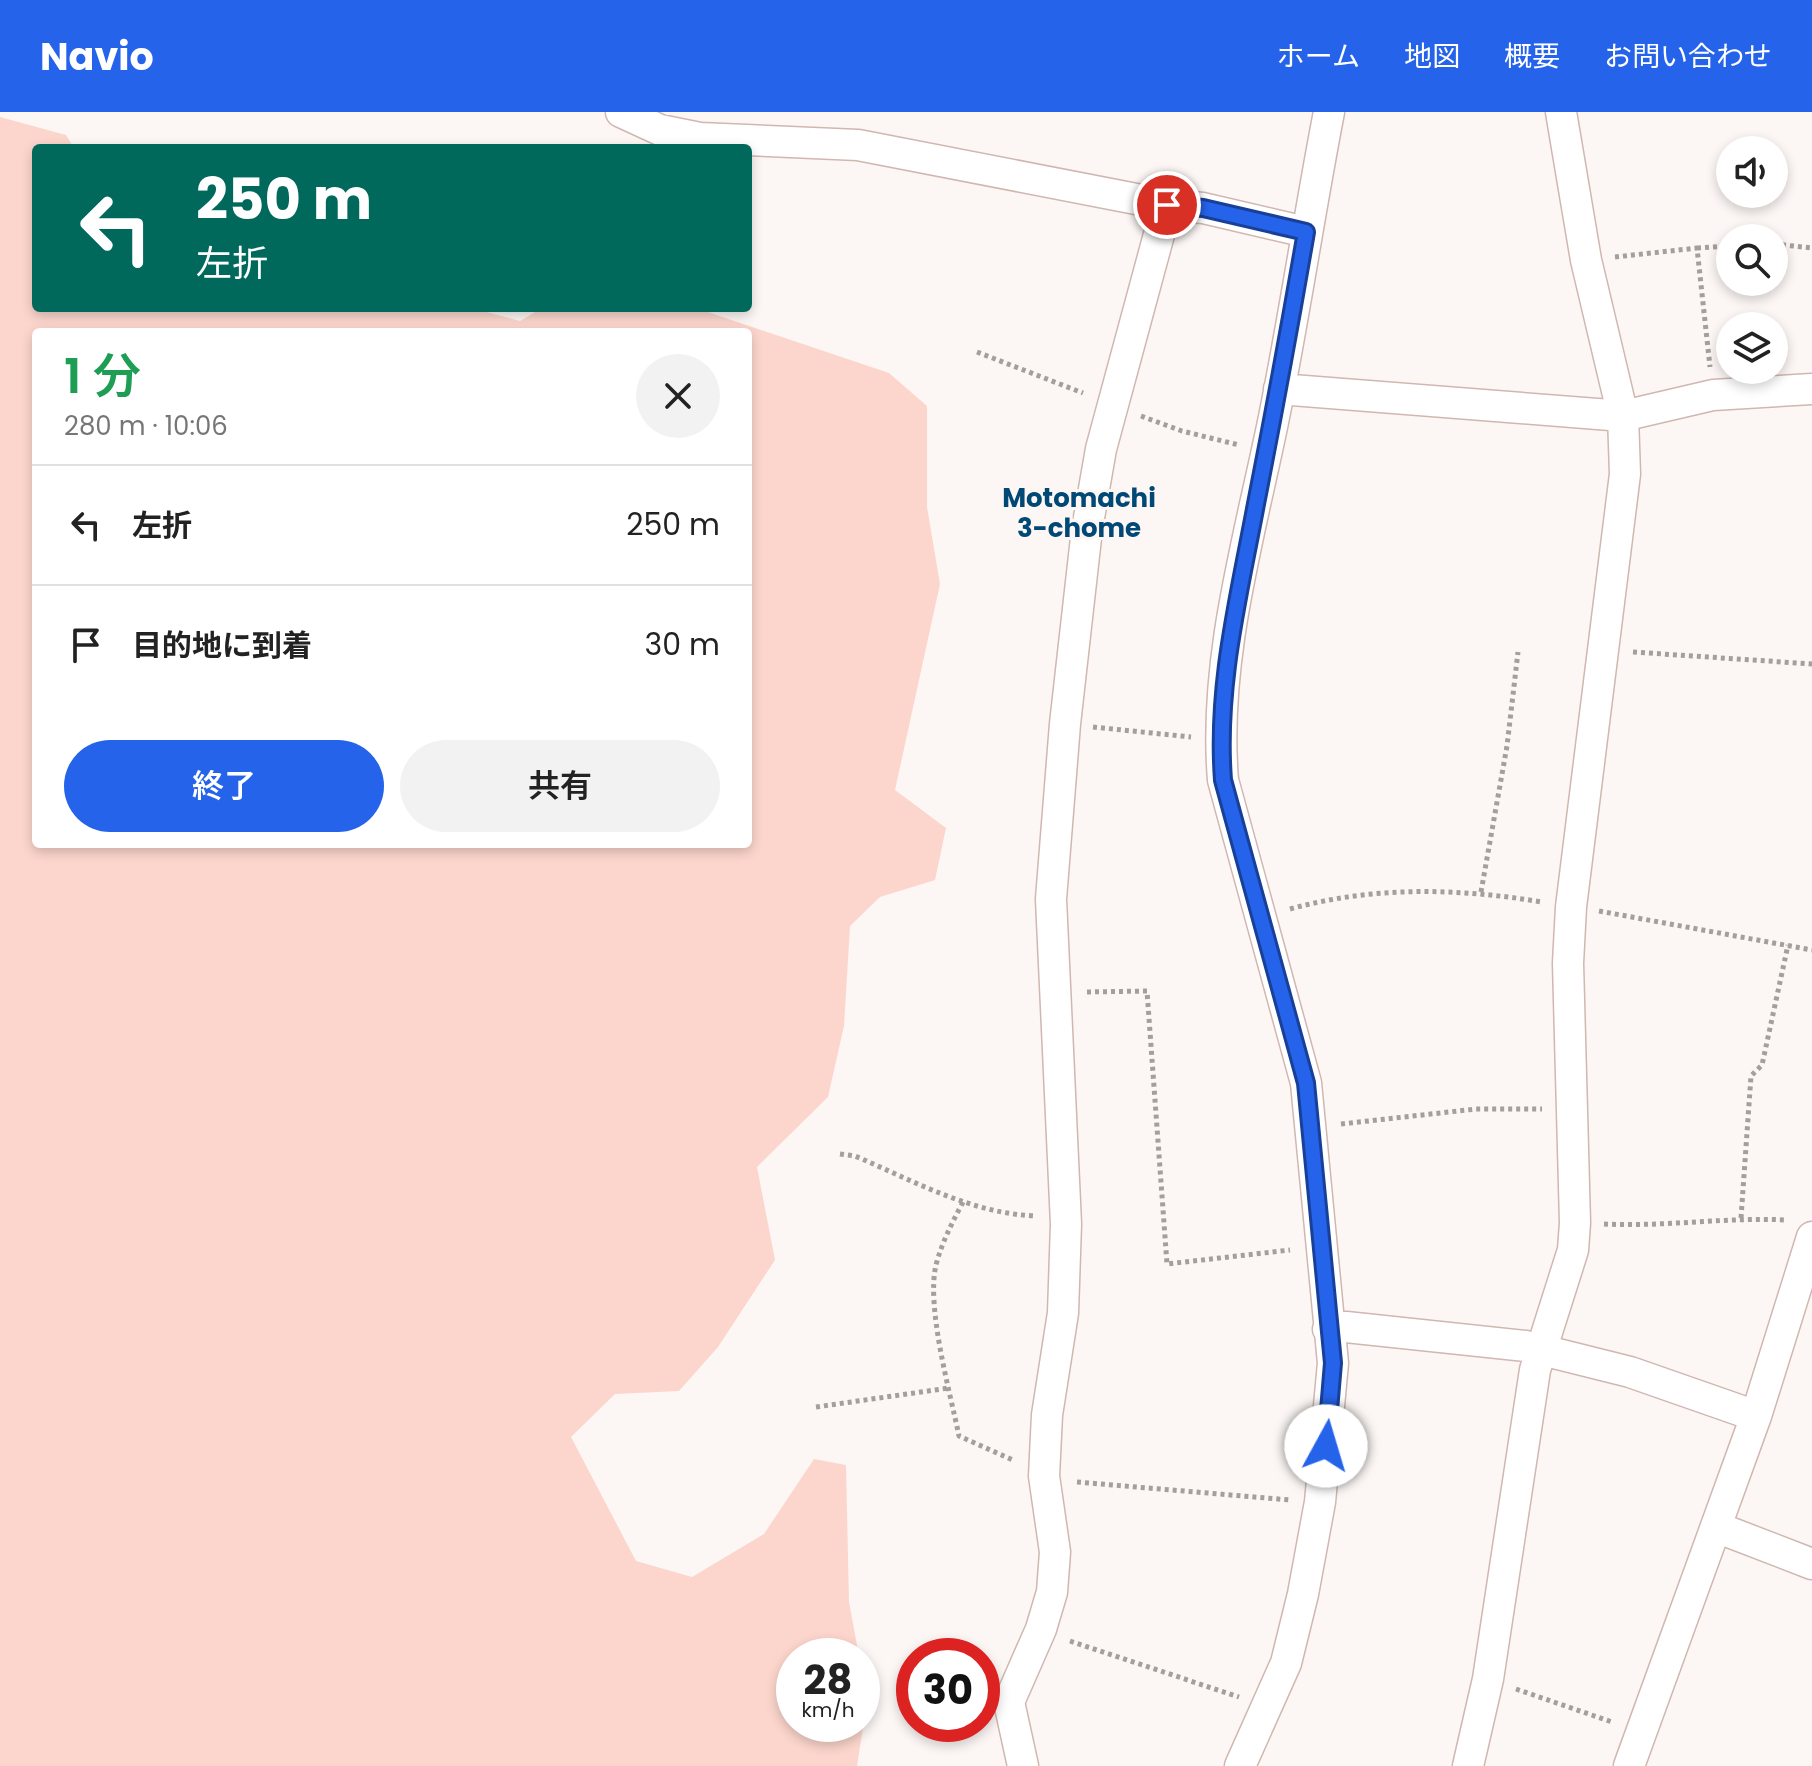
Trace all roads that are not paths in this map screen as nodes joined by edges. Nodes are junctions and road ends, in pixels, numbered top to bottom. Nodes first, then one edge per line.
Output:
1 (621, 112) edge
2 (1329, 112) edge
3 (1561, 112) edge
4 (1167, 205) junction
5 (1306, 232) junction
6 (1279, 389) junction
7 (1812, 389) edge
8 (1623, 416) junction
9 (1804, 1229) edge
10 (1328, 1329) junction
11 (1541, 1350) junction
12 (1756, 1416) junction
13 (1716, 1527) junction
14 (1812, 1564) edge
15 (1023, 1766) edge
16 (1240, 1766) edge
17 (1468, 1766) edge
18 (1629, 1766) edge

1 - 4 street
2 - 5 street
3 - 8 street
4 - 5 street
4 - 15 street
5 - 6 street
6 - 8 street
6 - 10 street
7 - 8 street
8 - 11 street
9 - 12 street
10 - 11 street
10 - 16 street
11 - 12 street
11 - 17 street
12 - 13 street
13 - 14 street
13 - 18 street

